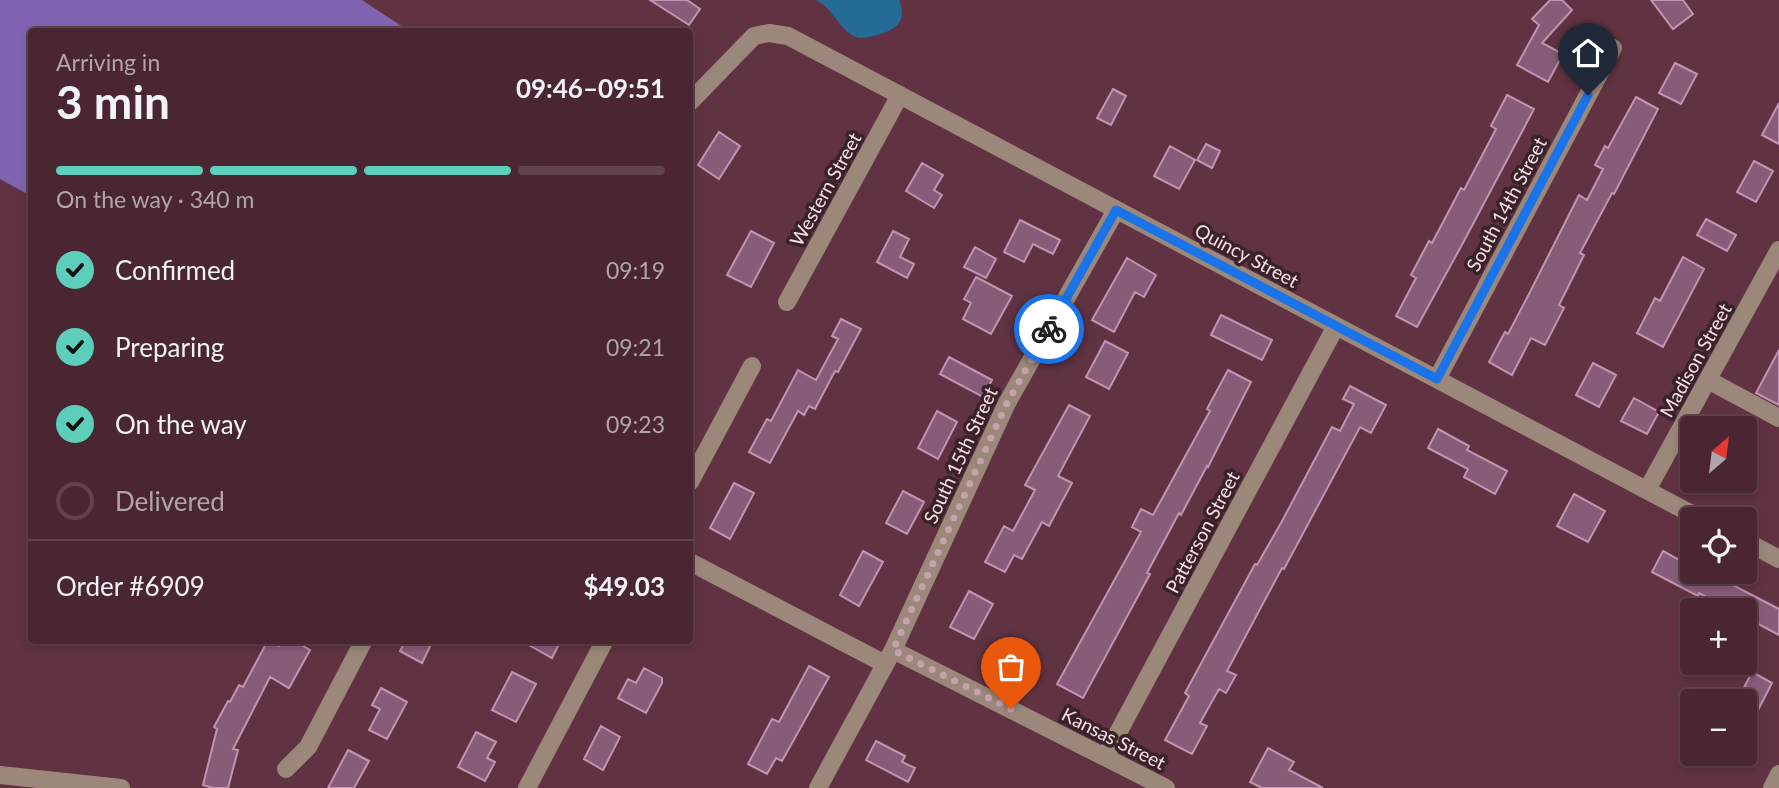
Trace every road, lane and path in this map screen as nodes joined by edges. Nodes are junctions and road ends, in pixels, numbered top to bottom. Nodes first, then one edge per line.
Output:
1 (1613, 48) dead end
2 (900, 96) junction
3 (693, 99) edge
4 (1116, 210) junction
5 (1779, 250) edge
6 (787, 302) dead end
7 (1336, 326) junction
8 (752, 366) dead end
9 (1437, 379) junction
10 (1708, 380) junction
11 (1779, 418) edge
12 (693, 476) edge
13 (1647, 490) junction
14 (1680, 508) edge
15 (1757, 547) edge
16 (1779, 559) edge
17 (693, 563) edge
18 (362, 644) edge
19 (604, 644) edge
20 (889, 657) junction
21 (1105, 757) junction
22 (286, 769) dead end
23 (1779, 774) edge
24 (0, 775) edge
25 (120, 788) edge
26 (527, 788) edge
27 (818, 788) edge
28 (1166, 788) edge
29 (1772, 788) edge

1 - 9 street, South 14th Street
2 - 3 street, Quincy Street
2 - 4 street, Quincy Street
2 - 6 street, Western Street
4 - 7 street, Quincy Street
4 - 20 street, South 15th Street
5 - 10 street, Madison Street
7 - 9 street, Quincy Street
7 - 21 street, Patterson Street
8 - 12 street
9 - 13 street, Quincy Street
10 - 11 street
10 - 13 street, Madison Street
13 - 14 street, Quincy Street
15 - 16 street
17 - 20 street, Kansas Street
18 - 22 street
19 - 26 street
20 - 21 street, Kansas Street
20 - 27 street, South 15th Street
21 - 28 street, Kansas Street
23 - 29 street
24 - 25 street

